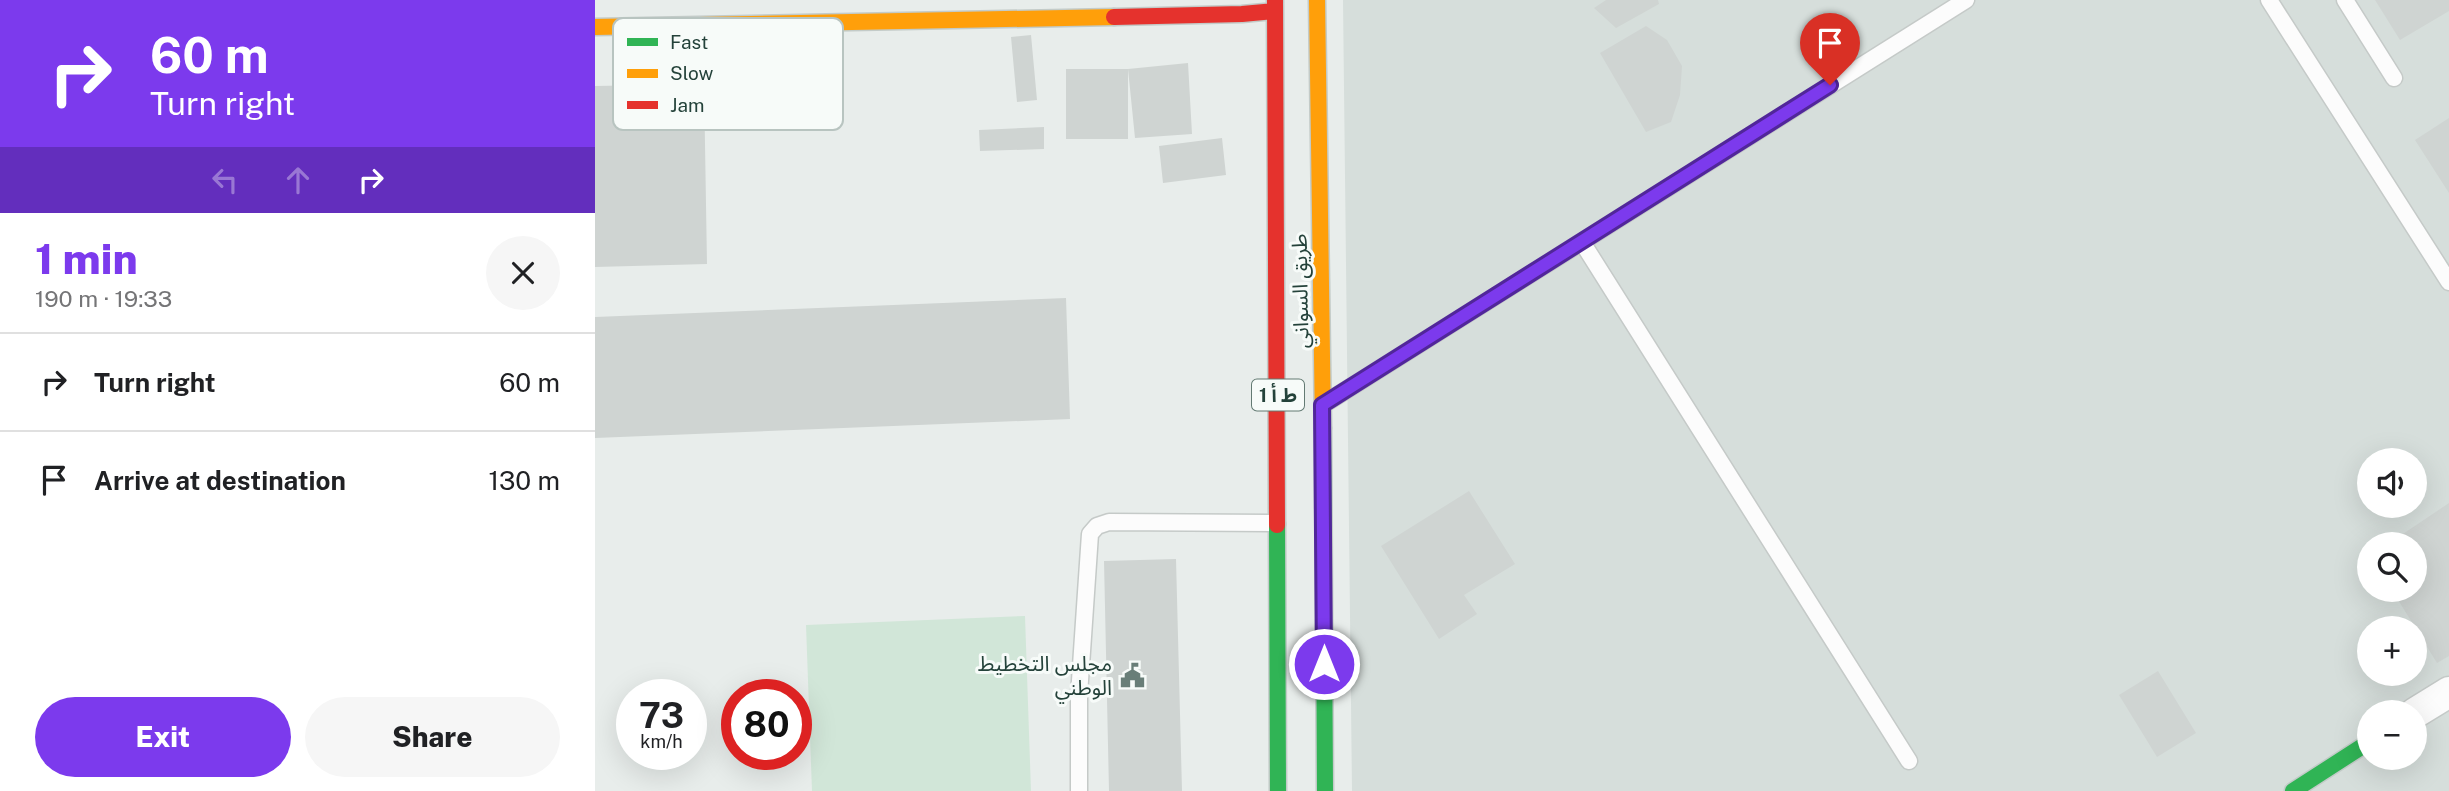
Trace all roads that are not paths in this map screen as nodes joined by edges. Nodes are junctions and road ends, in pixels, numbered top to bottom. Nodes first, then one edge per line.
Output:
1 (1317, 0) edge
2 (1966, 0) edge
3 (2269, 0) edge
4 (2345, 0) edge
5 (1275, 6) edge
6 (1238, 7) edge
7 (843, 19) edge
8 (613, 26) edge
9 (595, 27) edge
10 (2394, 78) dead end
11 (1582, 242) junction
12 (2449, 282) edge
13 (1322, 405) junction
14 (1277, 523) junction
15 (2449, 692) edge
16 (2427, 706) edge
17 (2357, 750) edge
18 (1909, 761) dead end
19 (1079, 791) edge
20 (1278, 791) edge
21 (1325, 791) edge
22 (2293, 791) edge

1 - 13 main road, طريق السواني / ط أ 1
2 - 11 lane
3 - 12 lane
4 - 10 lane
5 - 6 main road
5 - 14 main road, طريق السواني / ط أ 1
6 - 7 main road
8 - 9 main road
11 - 13 lane
11 - 18 lane
13 - 21 main road, طريق السواني / ط أ 1
14 - 19 lane
14 - 20 main road, طريق السواني / ط أ 1
15 - 16 street
17 - 22 main road

